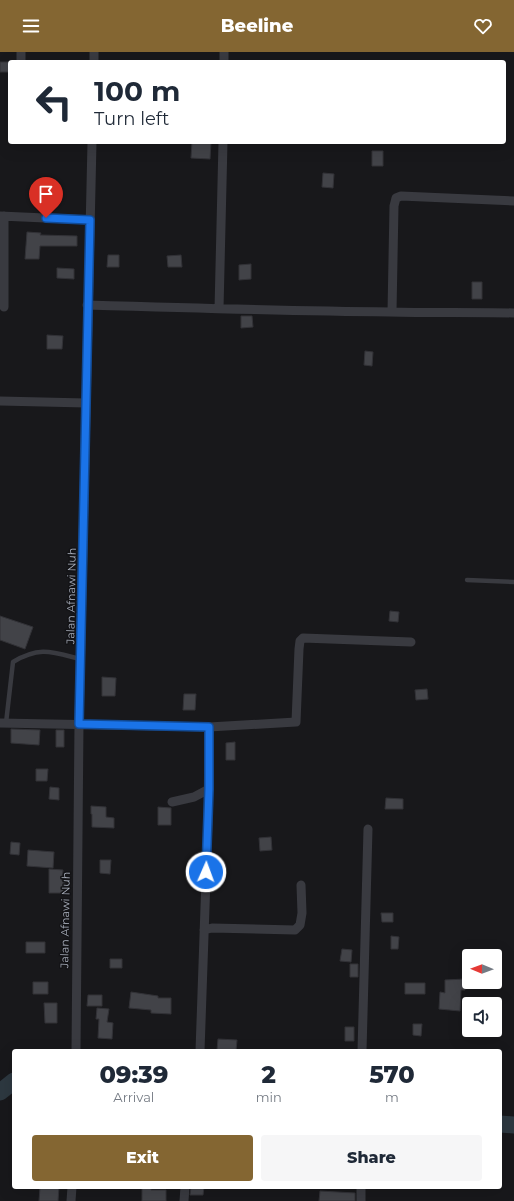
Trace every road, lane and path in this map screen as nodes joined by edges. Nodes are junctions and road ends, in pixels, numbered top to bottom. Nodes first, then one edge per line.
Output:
1 (92, 144) edge
2 (223, 144) edge
3 (514, 201) edge
4 (2, 216) edge
5 (90, 220) junction
6 (87, 305) junction
7 (4, 307) dead end
8 (219, 309) junction
9 (392, 312) junction
10 (514, 313) edge
11 (0, 401) edge
12 (86, 403) junction
13 (467, 580) dead end
14 (514, 582) edge
15 (411, 642) dead end
16 (81, 659) junction
17 (3, 723) edge
18 (79, 724) junction
19 (209, 727) junction
20 (209, 789) junction
21 (172, 802) dead end
22 (368, 829) dead end
23 (301, 885) dead end
24 (204, 930) junction
25 (76, 1049) edge
26 (200, 1049) edge
27 (362, 1049) edge
28 (72, 1189) edge
29 (184, 1189) edge
30 (362, 1189) edge
31 (71, 1201) edge
32 (184, 1201) edge
33 (361, 1201) edge

1 - 5 street, Jalan Afnawi Nuh
2 - 8 street
3 - 9 street
4 - 5 street
4 - 7 street
5 - 6 street, Jalan Afnawi Nuh
6 - 8 street
6 - 12 street, Jalan Afnawi Nuh
8 - 9 street
9 - 10 street
11 - 12 street
12 - 16 street, Jalan Afnawi Nuh
13 - 14 lane
15 - 19 street
16 - 17 lane
16 - 18 street, Jalan Afnawi Nuh
17 - 18 street
18 - 19 street
18 - 25 street, Jalan Afnawi Nuh
19 - 20 street
20 - 21 street
20 - 24 street
22 - 27 street
23 - 24 street
24 - 26 street
28 - 31 street
29 - 32 street
30 - 33 street

